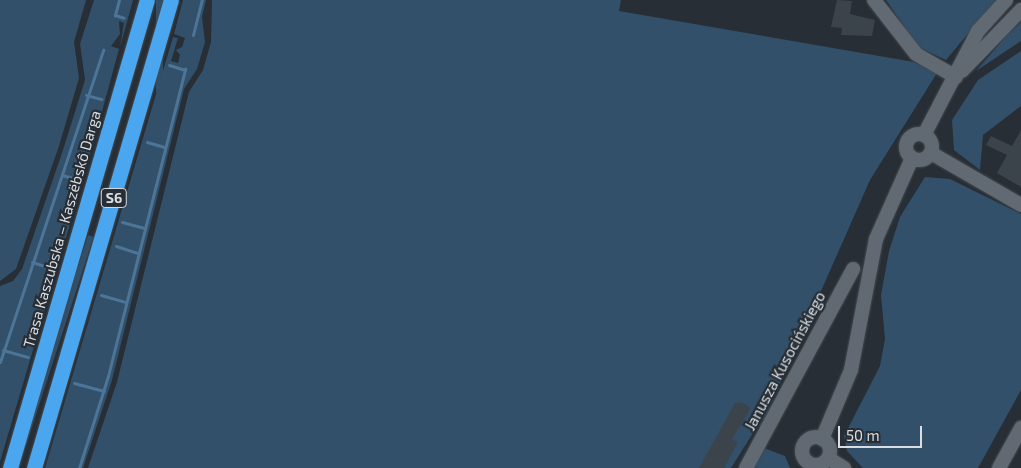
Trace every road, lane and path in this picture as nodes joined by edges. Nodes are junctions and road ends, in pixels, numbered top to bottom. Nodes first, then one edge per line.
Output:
1 (147, 0) edge
2 (171, 0) edge
3 (874, 0) edge
4 (1006, 0) edge
5 (1021, 10) edge
6 (956, 77) junction
7 (924, 135) junction
8 (931, 153) junction
9 (912, 158) junction
10 (1021, 205) edge
11 (854, 269) dead end
12 (1021, 428) edge
13 (822, 439) junction
14 (828, 458) junction
15 (808, 466) edge
16 (10, 468) edge
17 (34, 468) edge
18 (746, 468) edge
19 (844, 468) edge
20 (999, 468) edge

1 - 16 highway, Trasa Kaszubska – Kaszëbskô Darga / S6
2 - 17 highway, S6
3 - 6 street
4 - 6 street
5 - 6 street
6 - 7 street
7 - 8 street
7 - 9 street
8 - 9 street
8 - 10 street
9 - 13 street
11 - 18 street, Janusza Kusocińskiego
12 - 20 street
13 - 14 street
13 - 15 street
14 - 15 street
14 - 19 street

